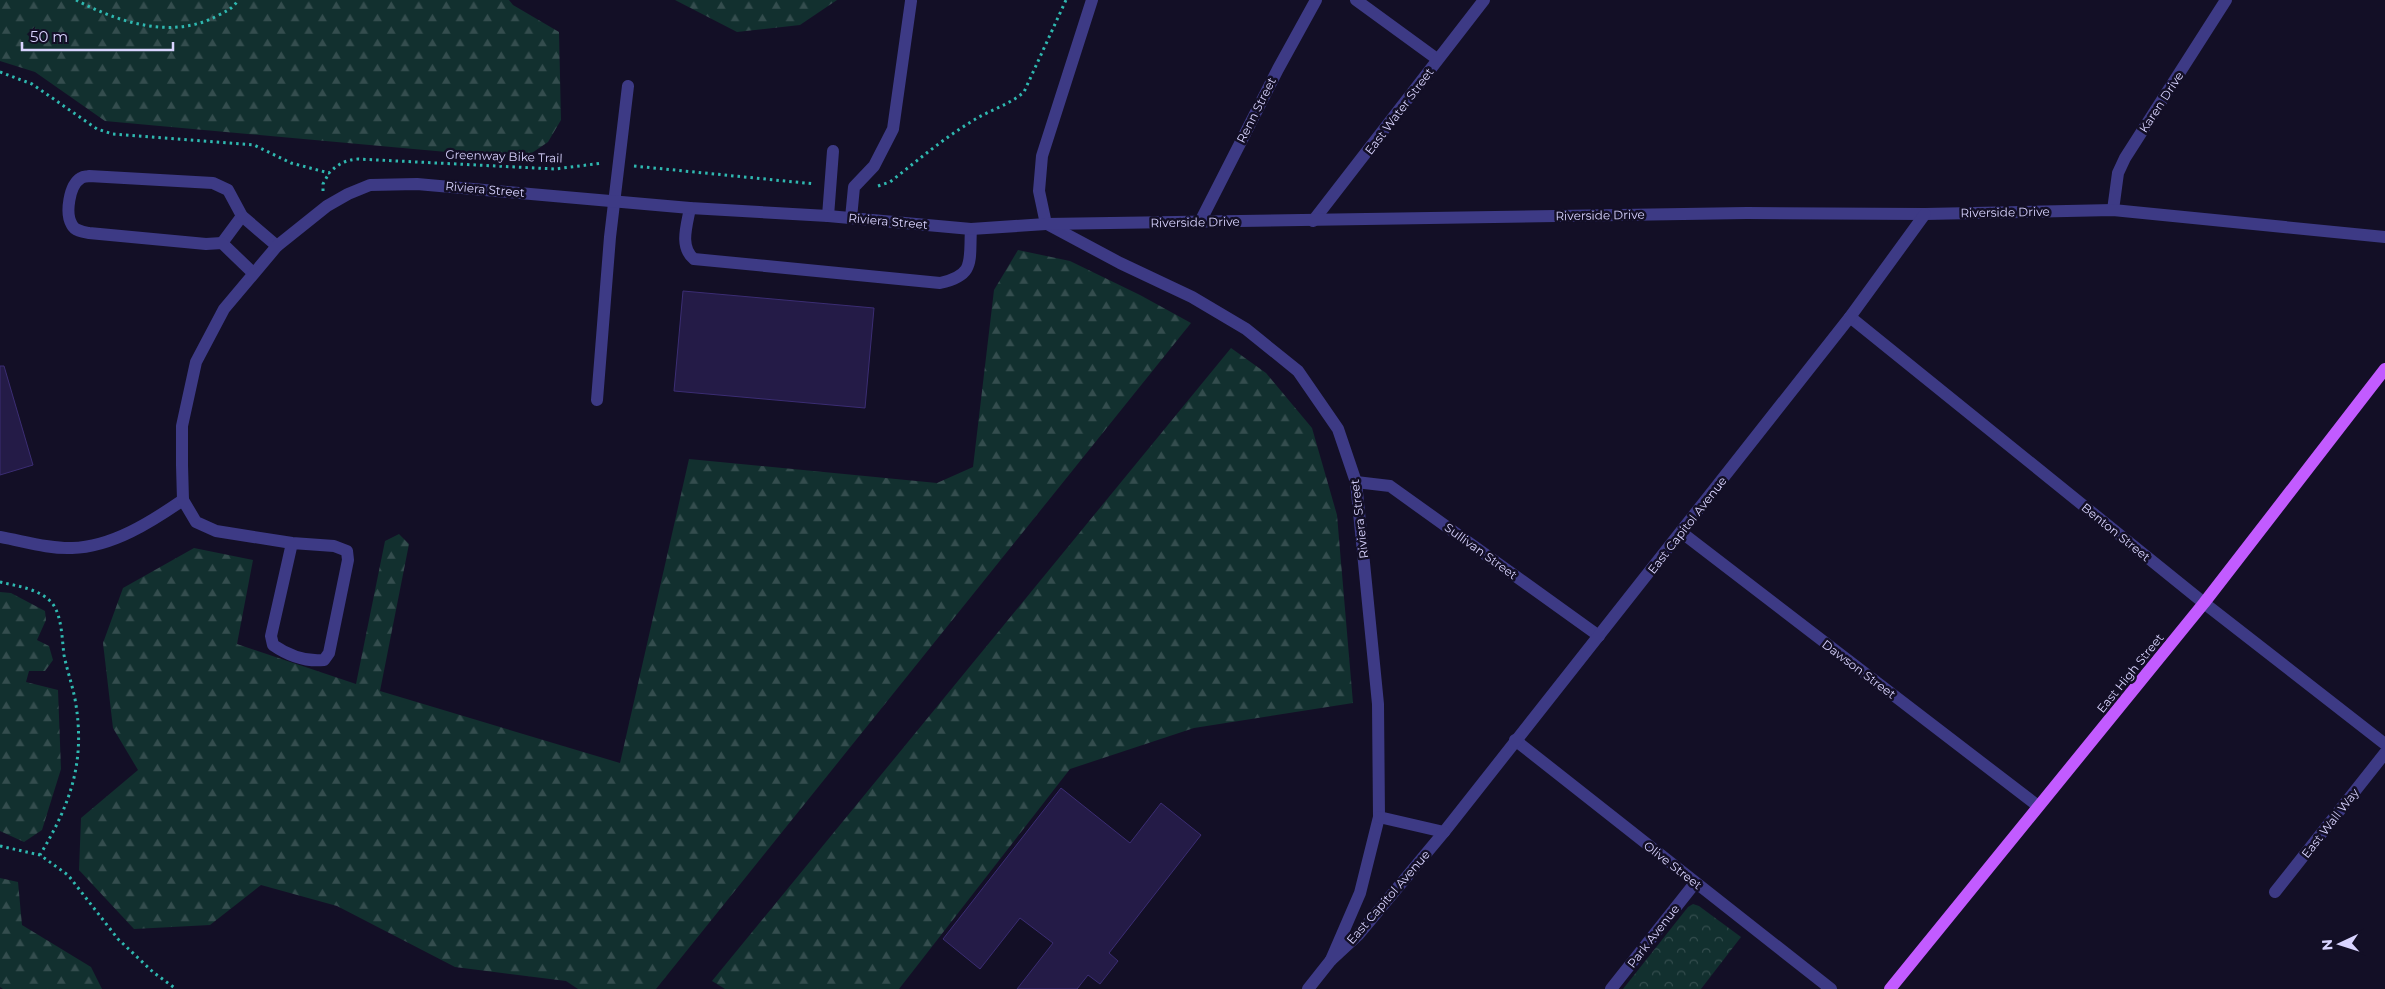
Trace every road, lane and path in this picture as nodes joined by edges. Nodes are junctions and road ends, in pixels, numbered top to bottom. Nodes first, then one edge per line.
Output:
1 (76, 0) edge
2 (238, 0) edge
3 (1066, 0) edge
4 (1092, 0) edge
5 (1316, 0) edge
6 (1356, 0) edge
7 (1484, 0) edge
8 (2226, 0) edge
9 (911, 1) edge
10 (1437, 60) junction
11 (0, 72) edge
12 (628, 86) dead end
13 (833, 151) dead end
14 (619, 164) junction
15 (830, 186) junction
16 (854, 187) junction
17 (614, 200) junction
18 (690, 208) junction
19 (2113, 210) junction
20 (1925, 214) junction
21 (242, 216) junction
22 (828, 216) junction
23 (851, 218) junction
24 (1314, 221) junction
25 (1200, 222) junction
26 (1046, 224) junction
27 (971, 229) junction
28 (2385, 236) edge
29 (222, 243) junction
30 (276, 246) junction
31 (253, 273) junction
32 (1850, 317) junction
33 (2385, 369) edge
34 (597, 400) dead end
35 (1356, 482) junction
36 (183, 500) junction
37 (1681, 532) junction
38 (0, 537) edge
39 (292, 542) junction
40 (0, 582) edge
41 (2204, 603) junction
42 (1599, 636) junction
43 (1515, 740) junction
44 (2385, 744) edge
45 (2385, 753) edge
46 (2038, 806) junction
47 (1379, 817) junction
48 (1444, 832) junction
49 (0, 846) edge
50 (40, 855) junction
51 (1695, 883) junction
52 (2275, 892) dead end
53 (1331, 960) junction
54 (176, 989) edge
55 (1308, 989) edge
56 (1611, 989) edge
57 (1831, 989) edge
58 (1890, 989) edge

1 - 2 path
3 - 16 path
4 - 26 street
5 - 25 street, Renn Street
6 - 10 street
7 - 10 street, East Water Street
8 - 19 street, Karen Drive
9 - 16 street
10 - 24 street, East Water Street
11 - 14 path, Greenway Bike Trail
12 - 14 street
13 - 15 street
14 - 15 path, Greenway Bike Trail
14 - 17 street
15 - 22 street
16 - 23 street
17 - 18 street, Riviera Street
17 - 30 street, Riviera Street
17 - 34 street
18 - 22 street, Riviera Street
18 - 27 street
19 - 20 street, Riverside Drive
19 - 28 street, Riverside Drive
20 - 24 street, Riverside Drive
20 - 32 street, East Capitol Avenue
21 - 29 street
21 - 29 street
21 - 30 street
22 - 23 street, Riviera Street
23 - 27 street, Riviera Street
24 - 25 street, Riverside Drive
25 - 26 street, Riverside Drive
26 - 27 street, Riviera Street
26 - 35 street, Riviera Street
29 - 31 street
30 - 31 street, Riviera Street
31 - 36 street, Riviera Street
32 - 37 street, East Capitol Avenue
32 - 41 street, Benton Street
33 - 41 main road, East High Street
35 - 42 street, Sullivan Street
35 - 47 street, Riviera Street
36 - 38 street
36 - 39 street
37 - 42 street, East Capitol Avenue
37 - 46 street, Dawson Street
39 - 39 street
40 - 50 path
41 - 44 street, Benton Street
41 - 46 main road, East High Street
42 - 43 street, East Capitol Avenue
43 - 48 street, East Capitol Avenue
43 - 51 street, Olive Street
45 - 52 street, East Wall Way
46 - 58 main road, East High Street
47 - 48 street
47 - 53 street, East Capitol Avenue
48 - 53 street, East Capitol Avenue
49 - 50 path
50 - 54 path
51 - 56 street, Park Avenue
51 - 57 street, Olive Street
53 - 55 street, East Capitol Avenue

